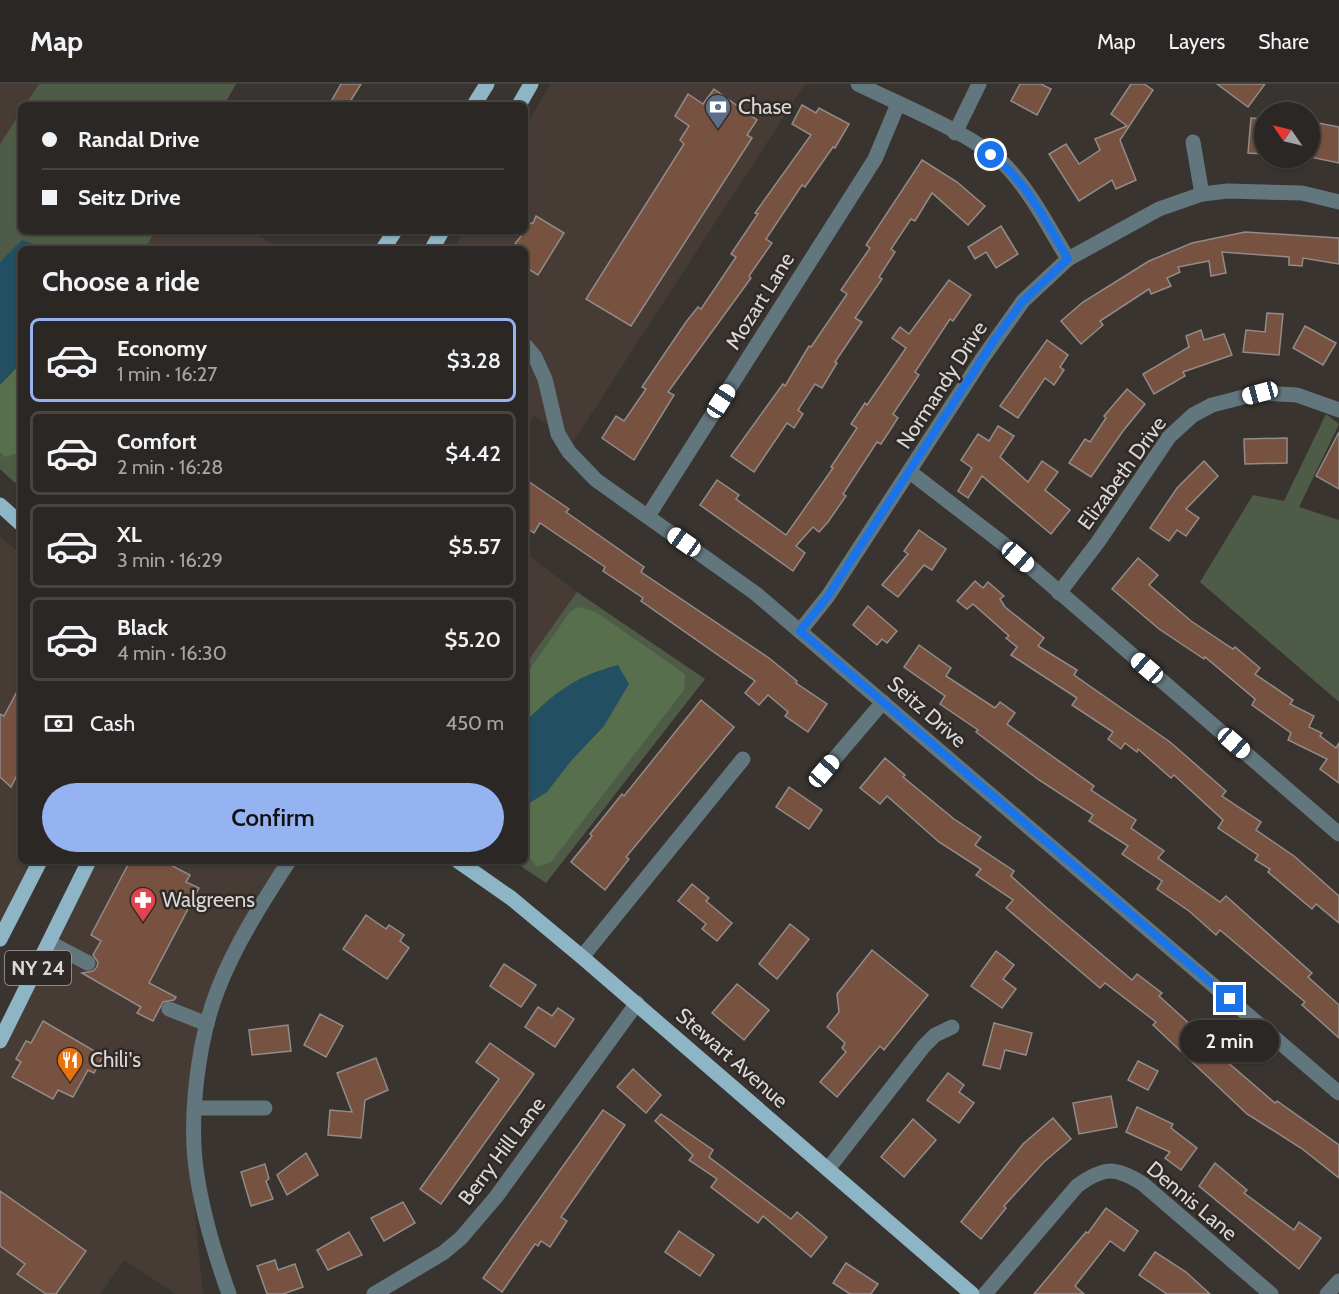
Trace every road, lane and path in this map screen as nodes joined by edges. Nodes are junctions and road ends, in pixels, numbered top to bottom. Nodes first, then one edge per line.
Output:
1 (487, 84) edge
2 (531, 84) edge
3 (858, 84) edge
4 (979, 84) edge
5 (476, 102) edge
6 (521, 102) edge
7 (898, 104) junction
8 (955, 133) junction
9 (1193, 142) dead end
10 (1202, 194) junction
11 (1339, 202) edge
12 (1068, 259) junction
13 (528, 349) edge
14 (1339, 410) edge
15 (910, 472) junction
16 (0, 505) edge
17 (648, 516) junction
18 (18, 521) edge
19 (1059, 593) junction
20 (800, 631) junction
21 (883, 702) junction
22 (742, 759) dead end
23 (824, 771) dead end
24 (1339, 834) edge
25 (38, 864) edge
26 (88, 864) edge
27 (285, 864) edge
28 (462, 864) edge
29 (0, 939) edge
30 (50, 943) junction
31 (582, 957) junction
32 (88, 963) dead end
33 (637, 1003) junction
34 (169, 1009) dead end
35 (207, 1024) junction
36 (952, 1027) dead end
37 (0, 1041) edge
38 (1339, 1093) edge
39 (196, 1108) junction
40 (265, 1108) dead end
41 (828, 1169) junction
42 (1339, 1281) edge
43 (229, 1294) edge
44 (374, 1294) edge
45 (972, 1294) edge
46 (985, 1294) edge
47 (1272, 1294) edge
48 (1327, 1294) edge

1 - 5 main road
2 - 6 main road
3 - 7 street
4 - 8 street
7 - 8 street
7 - 17 street, Mozart Lane
8 - 12 street
9 - 10 street
10 - 11 street, Normandy Drive
10 - 12 street, Normandy Drive
12 - 15 street, Normandy Drive
13 - 17 street, Seitz Drive
14 - 19 street, Elizabeth Drive
15 - 19 street
15 - 20 street, Normandy Drive
16 - 18 main road
17 - 20 street, Seitz Drive
19 - 24 street
20 - 21 street, Seitz Drive
21 - 23 street
21 - 38 street, Seitz Drive
22 - 31 street
25 - 29 main road, NY 24
26 - 30 main road, NY 24
27 - 35 street
28 - 31 main road, Stewart Avenue
30 - 32 street
30 - 37 main road, NY 24
31 - 33 main road, Stewart Avenue
33 - 41 main road, Stewart Avenue
33 - 44 street, Berry Hill Lane
34 - 35 street
35 - 39 street
36 - 41 street
39 - 40 street
39 - 43 street
41 - 45 main road, Stewart Avenue
42 - 48 street
46 - 47 street, Dennis Lane

